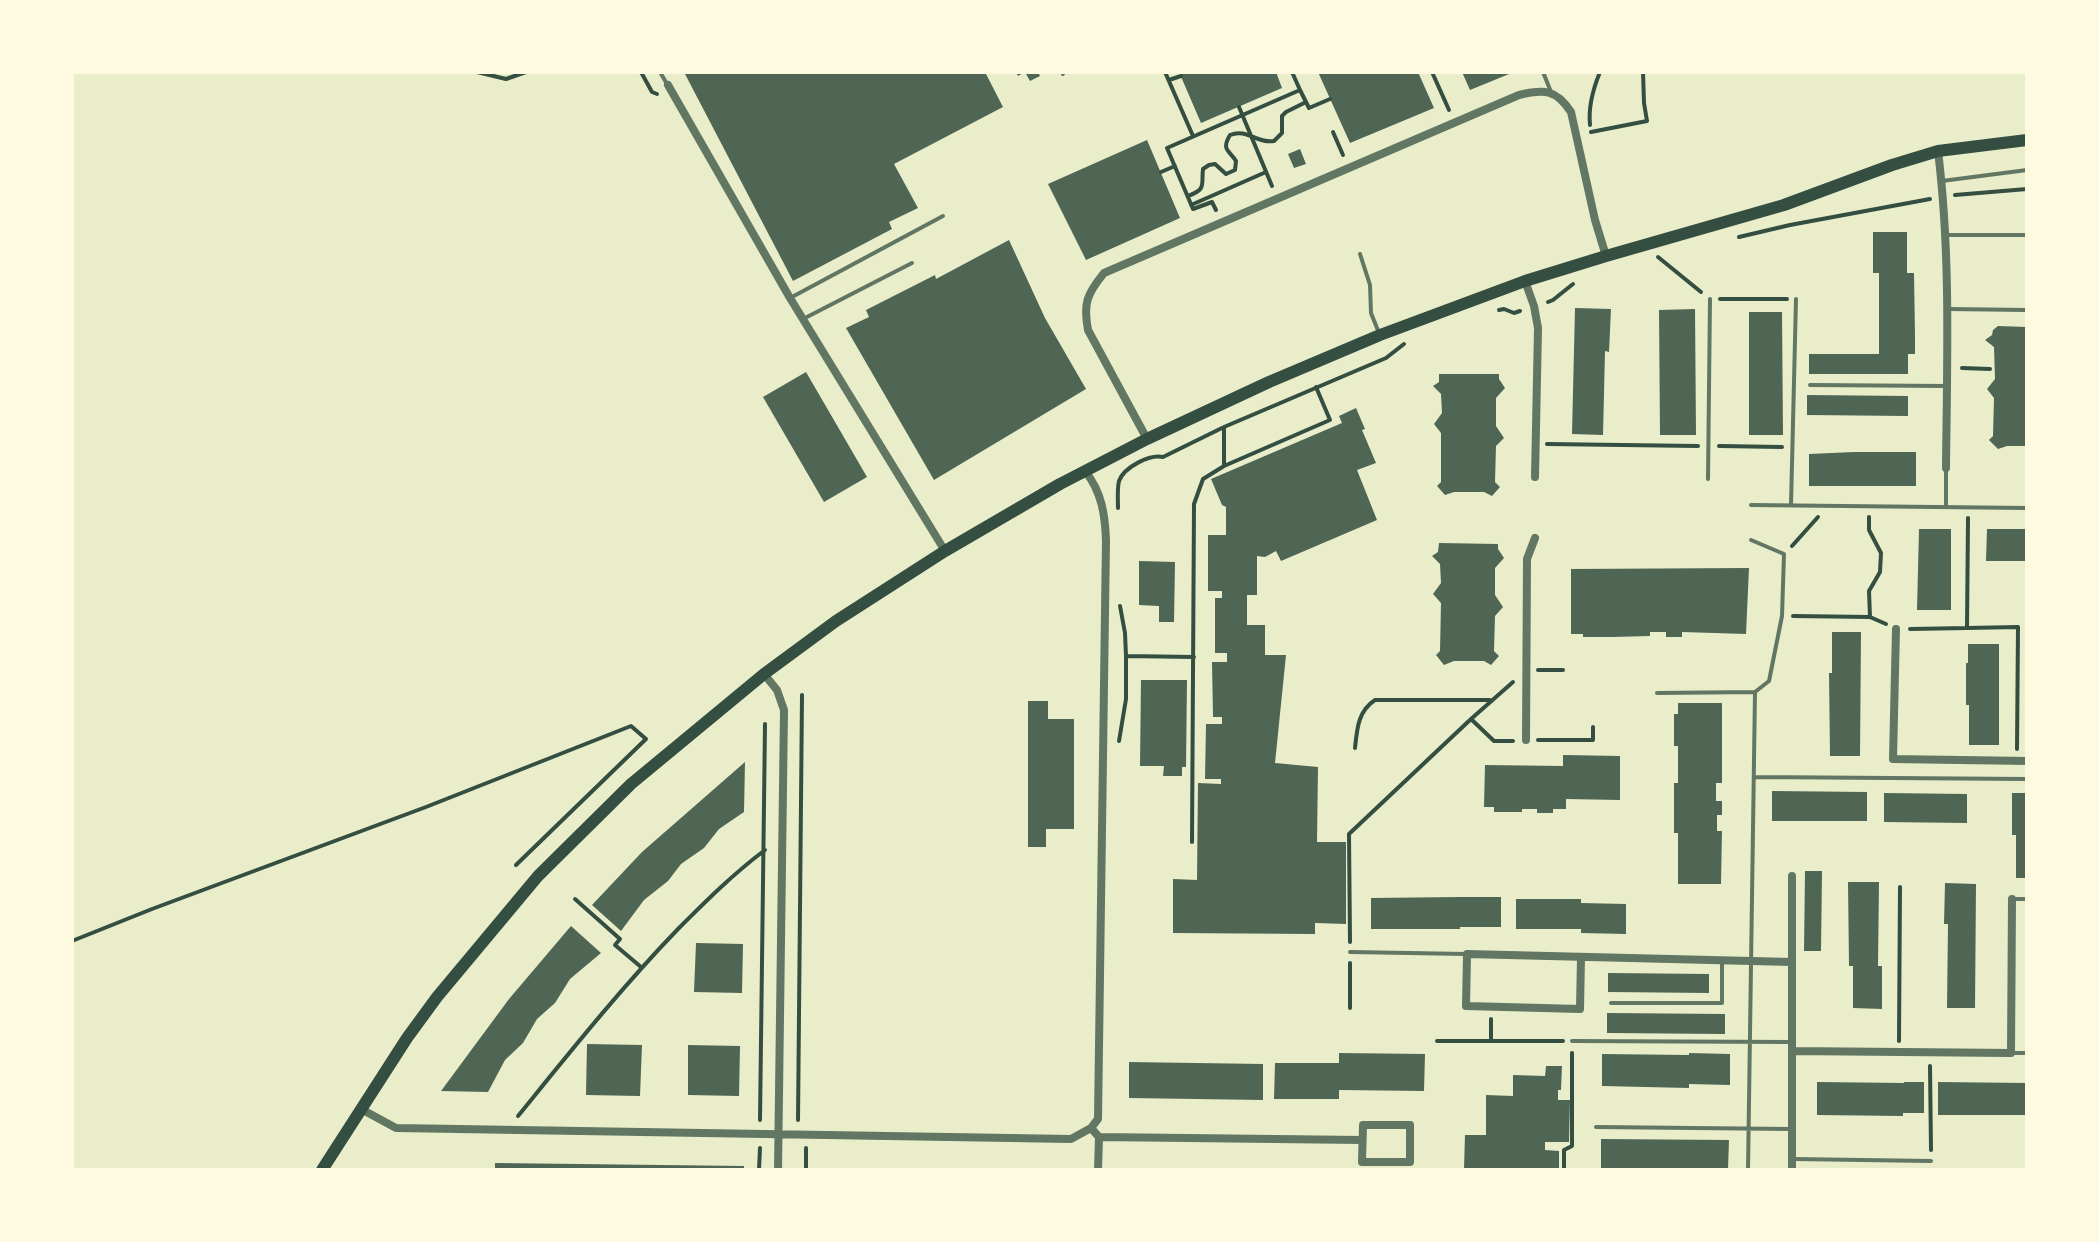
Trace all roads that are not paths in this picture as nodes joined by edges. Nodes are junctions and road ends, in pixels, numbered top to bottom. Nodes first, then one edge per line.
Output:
1 (660, 72) edge
2 (1543, 72) edge
3 (668, 85) joint
4 (1552, 93) junction
5 (2027, 140) edge
6 (1938, 151) junction
7 (2027, 170) edge
8 (1942, 181) junction
9 (943, 216) dead end
10 (1946, 235) junction
11 (2027, 235) edge
12 (1360, 254) dead end
13 (1606, 256) junction
14 (912, 263) dead end
15 (1525, 281) junction
16 (790, 298) junction
17 (1710, 299) road end
18 (1796, 299) road end
19 (1948, 309) junction
20 (2027, 310) edge
21 (803, 319) junction
22 (1380, 335) junction
23 (1810, 385) dead end
24 (1947, 386) junction
25 (1147, 439) junction
26 (1946, 468) joint
27 (1085, 471) junction
28 (1535, 477) dead end
29 (1708, 479) dead end
30 (1751, 505) dead end
31 (1791, 506) junction
32 (1946, 507) junction
33 (2027, 508) edge
34 (1535, 538) dead end
35 (1751, 540) dead end
36 (945, 551) junction
37 (1896, 629) road end
38 (764, 674) junction
39 (1755, 692) junction
40 (1657, 693) dead end
41 (1526, 740) dead end
42 (2027, 761) edge
43 (1754, 777) junction
44 (2027, 779) edge
45 (1792, 876) dead end
46 (2012, 899) joint
47 (2027, 899) edge
48 (1350, 952) road end
49 (1467, 954) junction
50 (1581, 957) junction
51 (1722, 960) junction
52 (1750, 961) junction
53 (1792, 962) junction
54 (1611, 1003) dead end
55 (1572, 1041) road end
56 (1750, 1042) junction
57 (1792, 1046) junction
58 (2011, 1053) junction
59 (2027, 1053) edge
60 (361, 1109) junction
61 (1596, 1127) dead end
62 (1091, 1128) junction
63 (1749, 1128) junction
64 (1792, 1129) junction
65 (778, 1133) junction
66 (1099, 1137) junction
67 (1362, 1140) junction
68 (1792, 1159) junction
69 (1931, 1161) road end
70 (322, 1170) edge
71 (778, 1170) edge
72 (1098, 1170) edge
73 (1748, 1170) edge
74 (1792, 1170) edge

1 - 3 lane
2 - 4 lane
3 - 16 street
4 - 13 street
4 - 25 street
5 - 6 main road
6 - 8 street
6 - 13 main road
7 - 8 lane
8 - 10 street
9 - 16 lane
10 - 11 lane
10 - 19 street
12 - 22 lane
13 - 15 main road
14 - 21 lane
15 - 22 main road
15 - 28 street
16 - 21 street
17 - 29 lane
18 - 31 lane
19 - 20 lane
19 - 24 street
21 - 36 street
22 - 25 main road
23 - 24 lane
24 - 26 street
25 - 27 main road
26 - 32 lane
27 - 36 main road
27 - 62 street
30 - 31 lane
31 - 32 lane
32 - 33 lane
34 - 41 street
35 - 39 lane
36 - 38 main road
37 - 42 street
38 - 60 main road
38 - 65 street
39 - 40 lane
39 - 43 lane
43 - 44 lane
43 - 52 lane
45 - 53 street
46 - 47 lane
46 - 58 street
48 - 49 lane
49 - 50 street
49 - 50 street
50 - 51 street
51 - 52 street
51 - 54 lane
52 - 53 street
52 - 56 lane
53 - 57 street
55 - 56 lane
56 - 57 lane
56 - 63 lane
57 - 58 street
57 - 64 street
58 - 59 lane
60 - 65 street
60 - 70 main road
61 - 63 lane
62 - 65 street
62 - 66 street
63 - 64 lane
63 - 73 lane
64 - 68 street
65 - 71 street
66 - 67 street
66 - 72 street
67 - 67 street
68 - 69 lane
68 - 74 street

